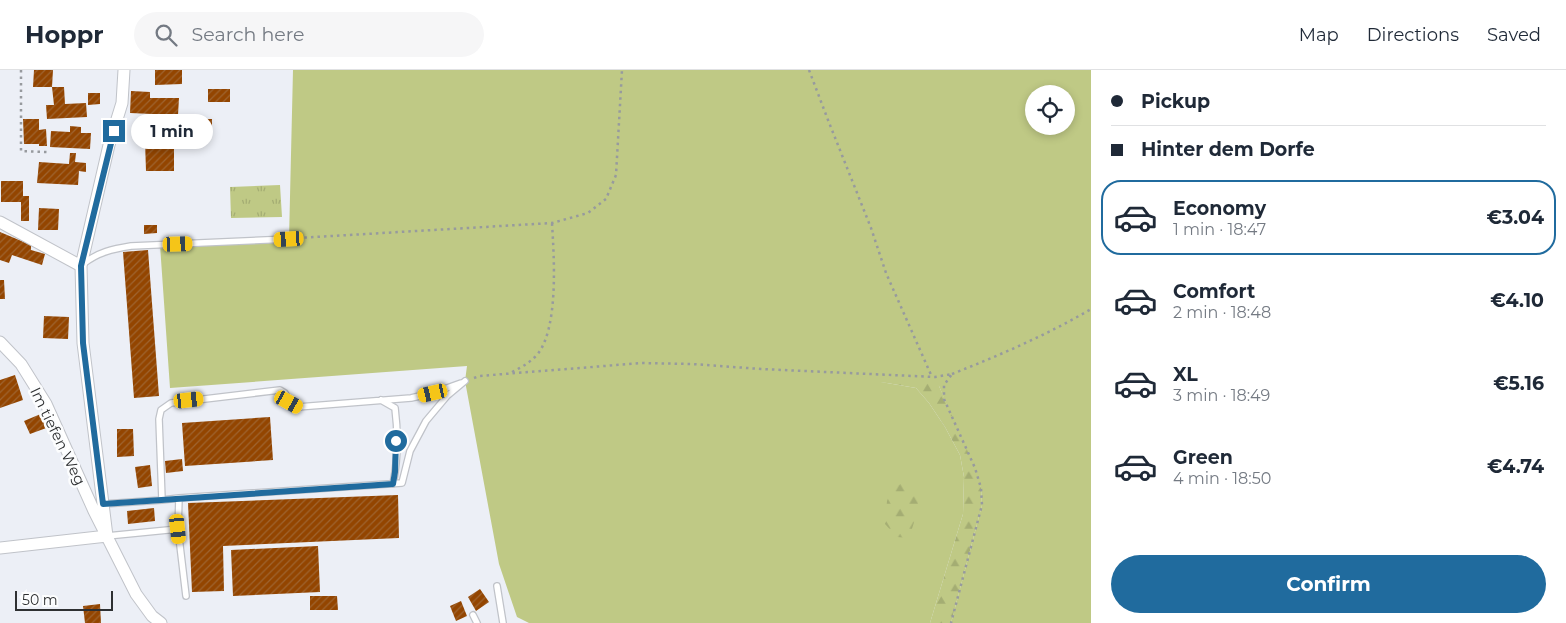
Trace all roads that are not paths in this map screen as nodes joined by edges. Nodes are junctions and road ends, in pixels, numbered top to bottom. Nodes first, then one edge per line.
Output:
1 (124, 70) edge
2 (0, 222) edge
3 (289, 239) road end
4 (81, 266) junction
5 (0, 342) edge
6 (381, 400) junction
7 (393, 484) junction
8 (179, 498) junction
9 (162, 500) junction
10 (103, 504) junction
11 (178, 529) junction
12 (107, 536) junction
13 (0, 548) edge
14 (497, 586) dead end
15 (186, 596) dead end
16 (473, 615) dead end
17 (161, 623) edge
18 (477, 623) edge
19 (503, 623) edge

1 - 4 street
2 - 4 street
3 - 4 lane
4 - 10 street
5 - 12 street, Im tiefen Weg
6 - 7 lane
6 - 7 lane
6 - 9 lane
7 - 8 lane
8 - 9 lane
8 - 11 lane
9 - 10 lane
10 - 12 street
11 - 12 lane
11 - 15 lane
12 - 13 street
12 - 17 street, Im tiefen Weg
14 - 19 lane
16 - 18 lane

